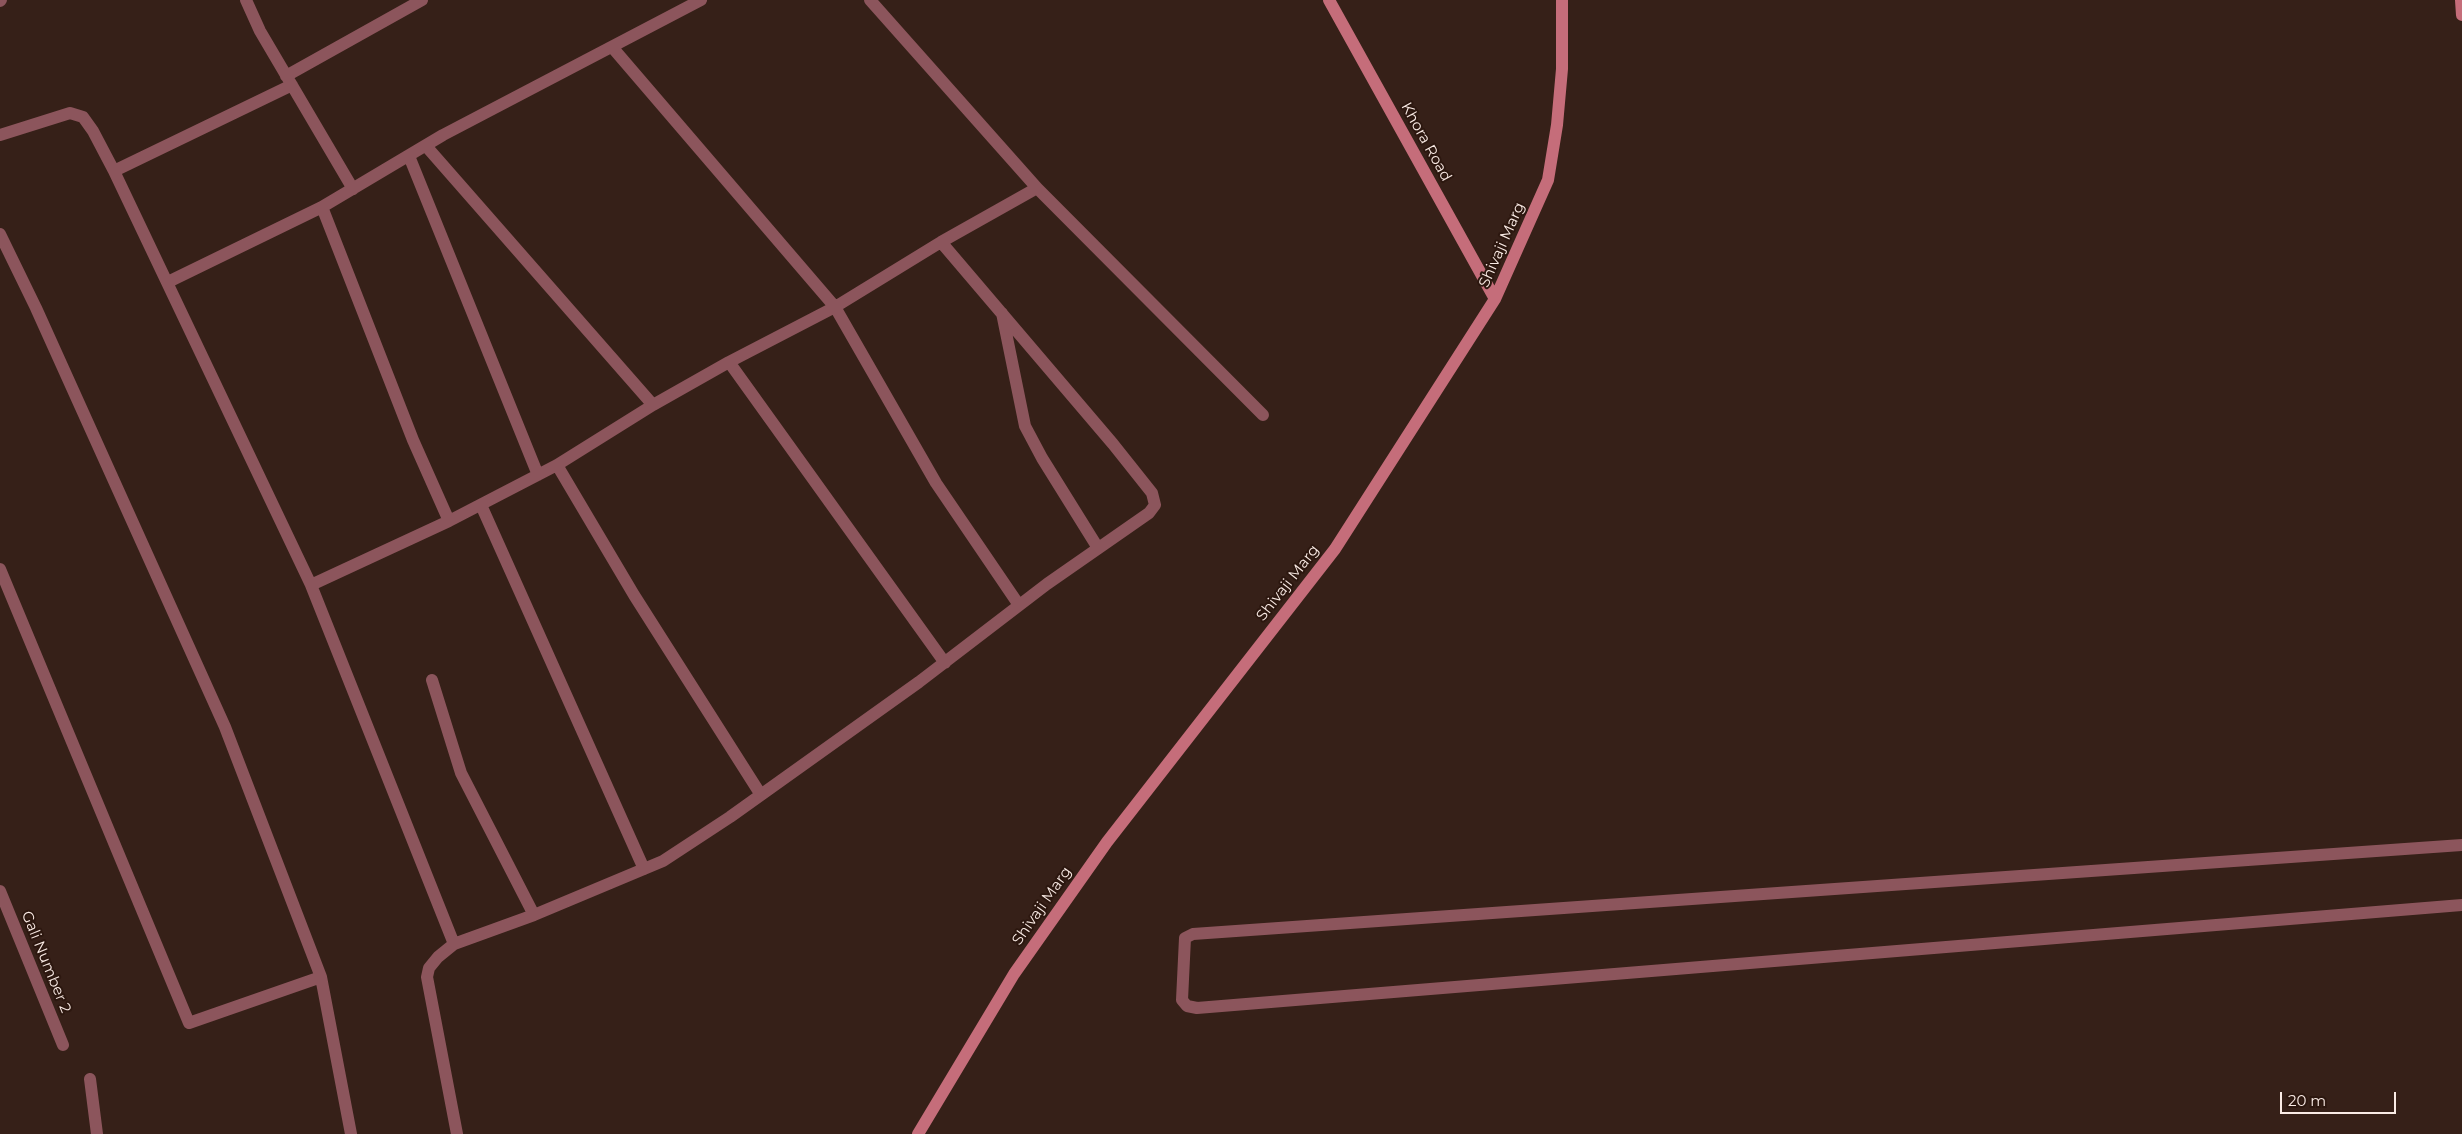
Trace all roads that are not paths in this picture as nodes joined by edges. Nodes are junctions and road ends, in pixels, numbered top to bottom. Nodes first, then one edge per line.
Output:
1 (246, 0) edge
2 (422, 0) edge
3 (701, 0) edge
4 (870, 0) edge
5 (1329, 0) edge
6 (1562, 0) edge
7 (2461, 0) edge
8 (2462, 15) edge
9 (612, 47) junction
10 (289, 80) junction
11 (0, 135) edge
12 (426, 146) junction
13 (409, 156) junction
14 (114, 171) junction
15 (1037, 188) junction
16 (353, 189) junction
17 (322, 207) junction
18 (0, 234) edge
19 (941, 242) junction
20 (168, 282) junction
21 (1495, 299) junction
22 (835, 307) junction
23 (1002, 313) junction
24 (729, 362) junction
25 (653, 405) junction
26 (1264, 415) dead end
27 (558, 464) junction
28 (538, 475) junction
29 (481, 505) junction
30 (449, 521) junction
31 (1098, 548) junction
32 (0, 569) edge
33 (311, 585) junction
34 (1019, 605) junction
35 (946, 663) junction
36 (432, 680) dead end
37 (761, 795) junction
38 (2462, 845) edge
39 (644, 869) junction
40 (0, 891) edge
41 (2462, 905) edge
42 (534, 915) junction
43 (454, 944) junction
44 (321, 977) junction
45 (62, 1045) dead end
46 (90, 1079) dead end
47 (97, 1134) edge
48 (351, 1134) edge
49 (457, 1134) edge
50 (918, 1134) edge

1 - 10 street
2 - 10 street
3 - 9 street
4 - 15 street
5 - 21 main road, Khora Road
6 - 21 main road, Shivaji Marg
7 - 8 main road
9 - 12 street
9 - 22 street
10 - 14 street
10 - 16 street
11 - 14 street
12 - 13 street
12 - 25 street
13 - 16 street
13 - 28 street
14 - 20 street
15 - 19 street
15 - 26 street
16 - 17 street
17 - 20 street
17 - 30 street
18 - 44 street
19 - 22 street
19 - 23 street
20 - 33 street
21 - 50 main road, Shivaji Marg
22 - 24 street
22 - 34 street
23 - 31 street
23 - 31 street
24 - 25 street
24 - 35 street
25 - 27 street
27 - 28 street
27 - 37 street
28 - 29 street
29 - 30 street
29 - 39 street
30 - 33 street
31 - 34 street
32 - 44 street
33 - 43 street
34 - 35 street
35 - 37 street
36 - 42 street
37 - 39 street
38 - 41 street
39 - 42 street
40 - 45 street, Gali Number 2
42 - 43 street
43 - 49 street
44 - 48 street
46 - 47 street

